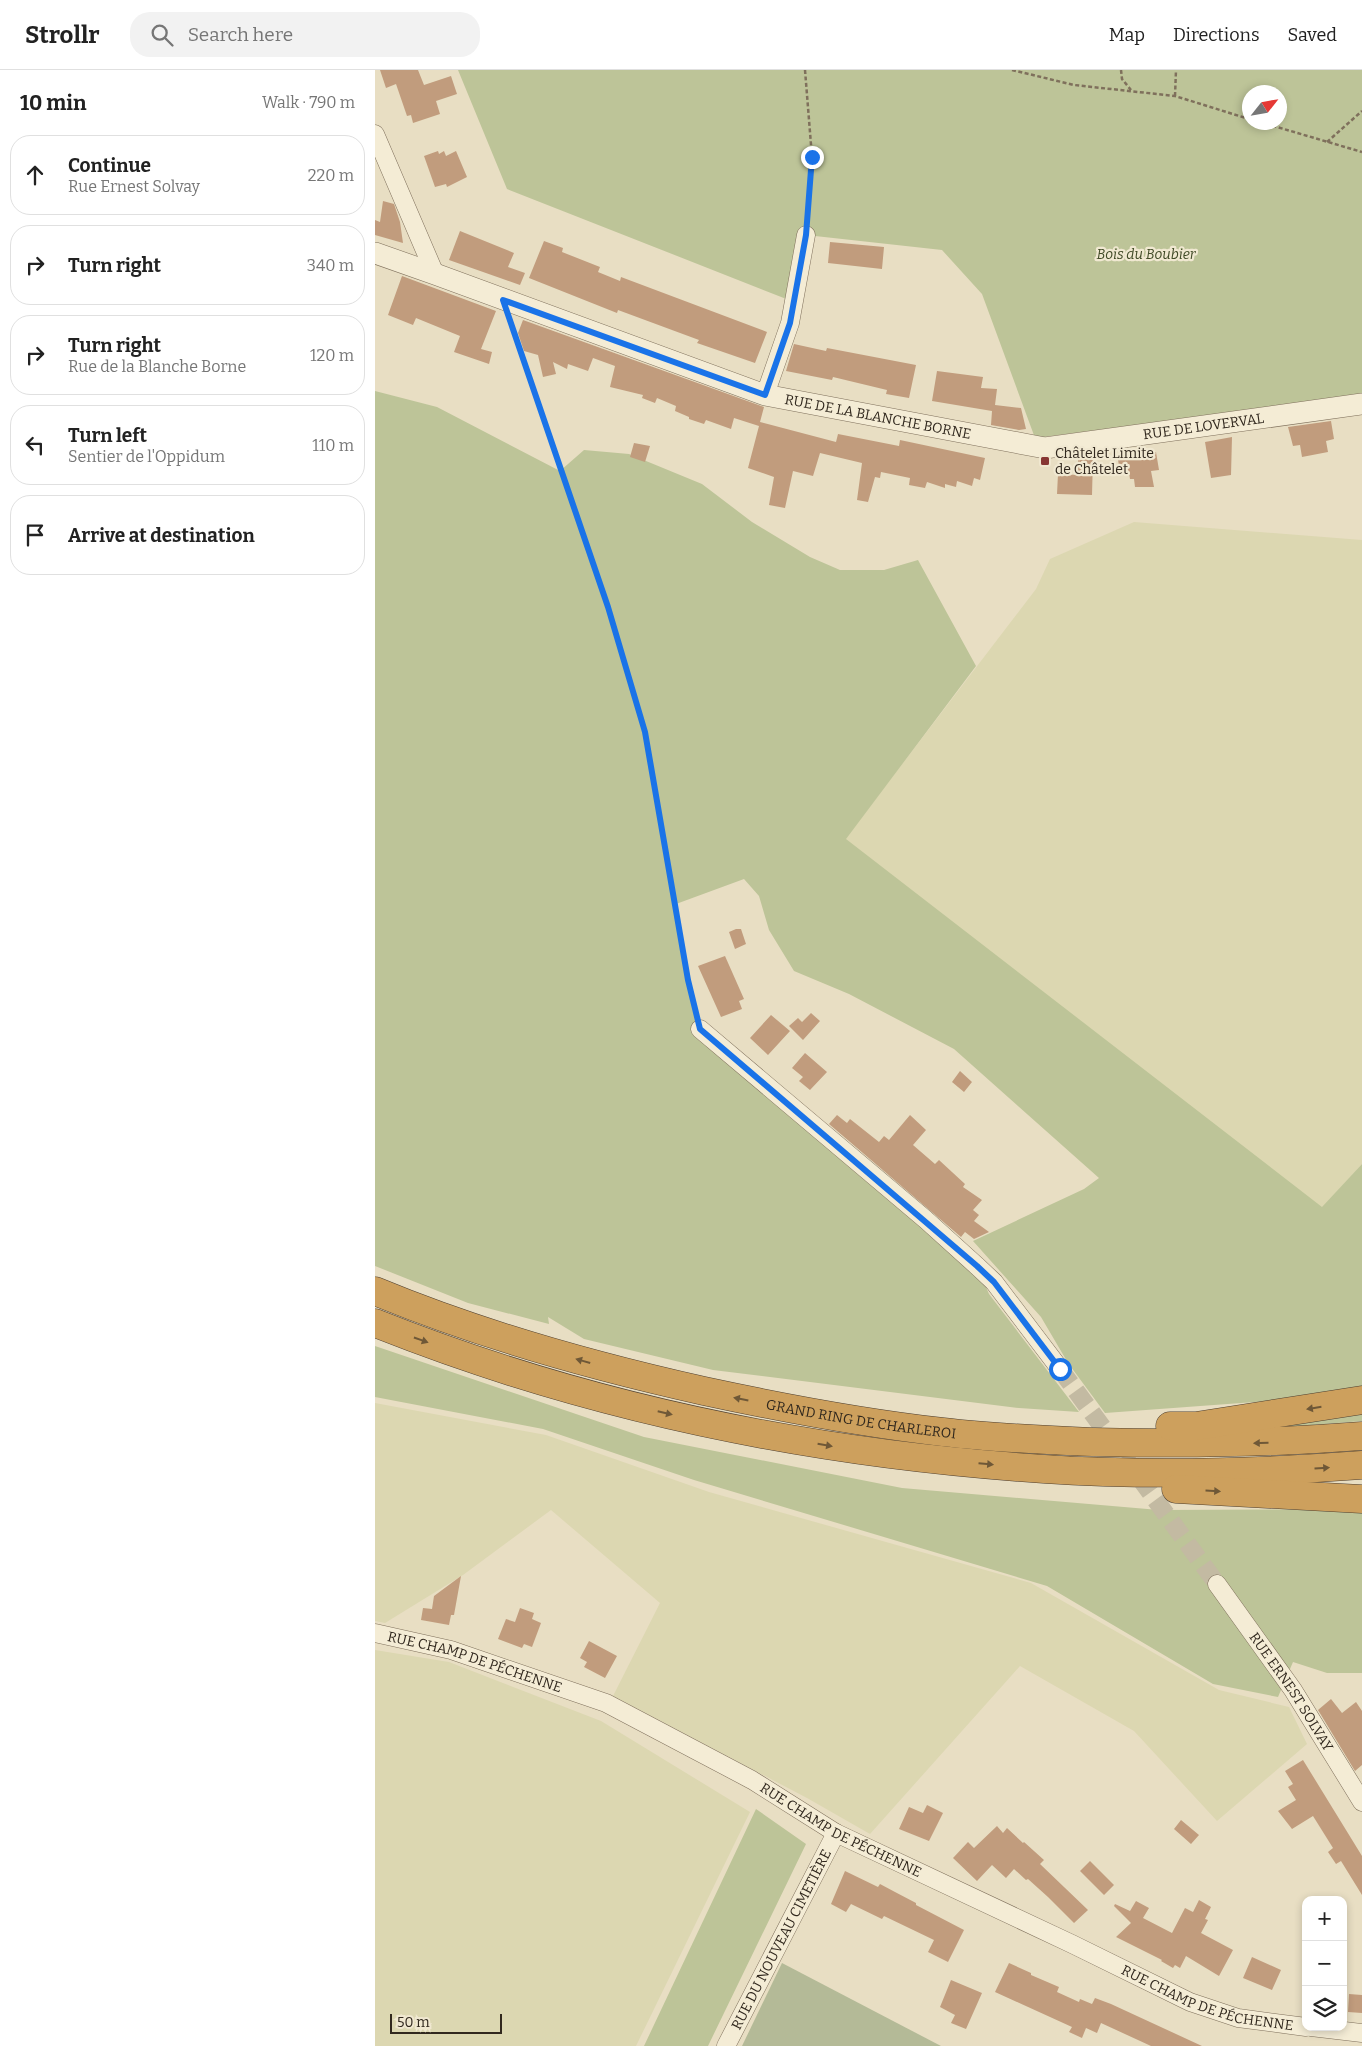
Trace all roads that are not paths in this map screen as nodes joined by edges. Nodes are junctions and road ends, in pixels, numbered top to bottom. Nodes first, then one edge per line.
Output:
1 (375, 134) edge
2 (806, 235) road end
3 (375, 253) edge
4 (435, 274) junction
5 (765, 395) junction
6 (1362, 404) edge
7 (1045, 448) joint
8 (700, 1029) road end
9 (375, 1291) edge
10 (375, 1323) edge
11 (1060, 1369) tunnel mouth
12 (1362, 1400) edge
13 (944, 1432) junction
14 (1362, 1436) edge
15 (1362, 1465) edge
16 (1046, 1469) junction
17 (1362, 1500) edge
18 (1217, 1584) tunnel mouth
19 (375, 1633) edge
20 (1362, 1802) edge
21 (836, 1833) junction
22 (1302, 2026) edge
23 (1345, 2031) edge
24 (1362, 2033) edge
25 (726, 2046) edge

1 - 4 street
2 - 5 street
3 - 4 street, RUE DE LA BLANCHE BORNE
4 - 5 street, RUE DE LA BLANCHE BORNE
5 - 7 street, RUE DE LA BLANCHE BORNE
6 - 7 street, RUE DE LOVERVAL
8 - 11 street
13 -> 9 highway, GRAND RING DE CHARLEROI
10 -> 16 highway, GRAND RING DE CHARLEROI
12 -> 13 highway
14 -> 13 highway, GRAND RING DE CHARLEROI
16 -> 15 highway, GRAND RING DE CHARLEROI
16 -> 17 highway
18 - 20 street, RUE ERNEST SOLVAY
19 - 21 street, RUE CHAMP DE PÉCHENNE
21 - 22 street, RUE CHAMP DE PÉCHENNE
21 - 25 street, RUE DU NOUVEAU CIMETIÈRE
23 - 24 street, RUE CHAMP DE PÉCHENNE

